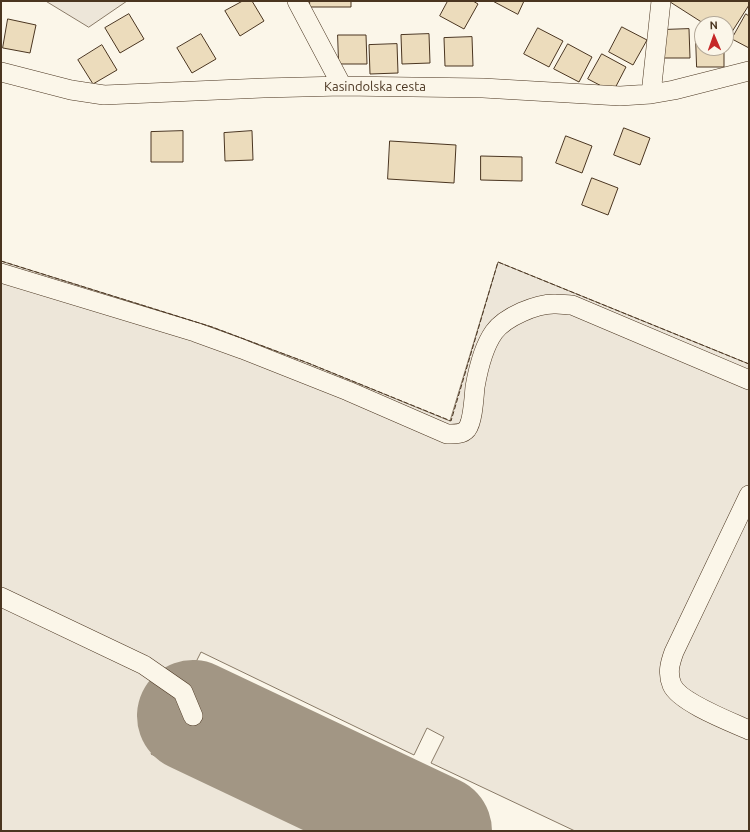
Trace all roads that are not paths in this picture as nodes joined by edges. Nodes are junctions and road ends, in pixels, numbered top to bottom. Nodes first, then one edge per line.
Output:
1 (297, 1) edge
2 (661, 1) edge
3 (749, 71) edge
4 (1, 72) edge
5 (342, 86) junction
6 (651, 94) junction
7 (1, 273) edge
8 (749, 380) edge
9 (749, 495) edge
10 (1, 597) edge
11 (193, 716) dead end
12 (749, 730) edge

1 - 5 street
2 - 6 street
3 - 6 street, Kasindolska cesta
4 - 5 street, Kasindolska cesta
5 - 6 street, Kasindolska cesta
7 - 8 street
9 - 12 street
10 - 11 street

